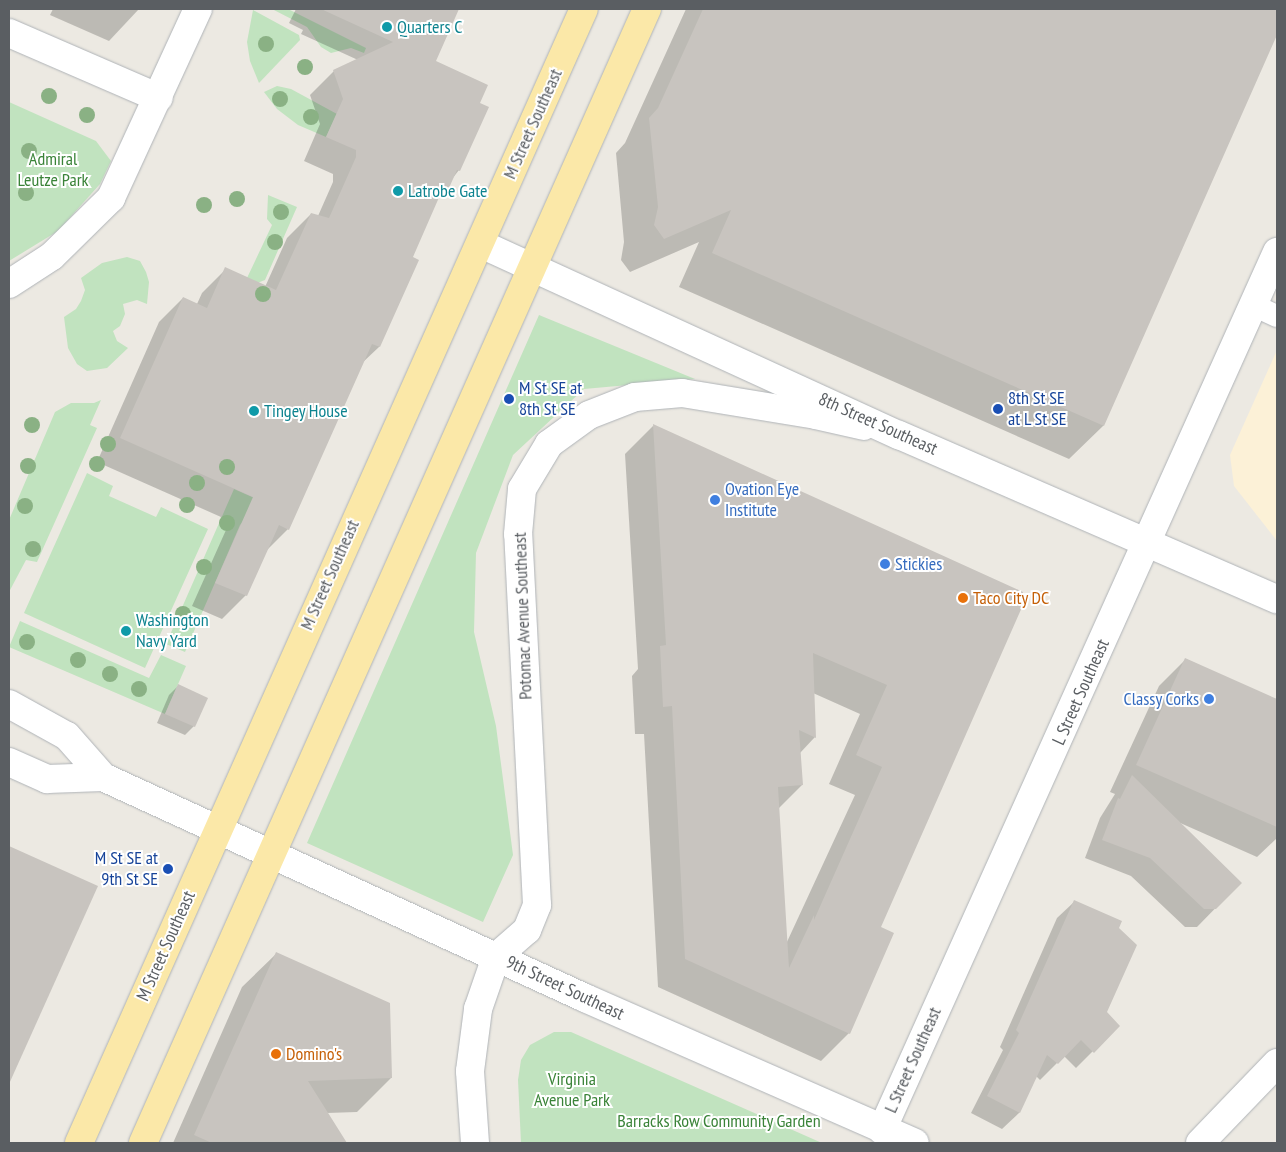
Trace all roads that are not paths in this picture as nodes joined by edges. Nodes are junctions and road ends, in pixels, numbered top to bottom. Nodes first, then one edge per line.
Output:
1 (198, 9) edge
2 (584, 9) edge
3 (647, 9) edge
4 (9, 32) edge
5 (159, 98) junction
6 (481, 244) junction
7 (1277, 252) edge
8 (531, 266) junction
9 (9, 284) edge
10 (1265, 310) edge
11 (899, 435) junction
12 (1148, 544) junction
13 (1277, 599) edge
14 (9, 704) edge
15 (9, 762) edge
16 (103, 777) junction
17 (219, 828) junction
18 (271, 854) junction
19 (496, 957) junction
20 (1277, 1063) edge
21 (882, 1130) junction
22 (79, 1143) edge
23 (143, 1143) edge
24 (475, 1143) edge
25 (915, 1143) edge
26 (1200, 1143) edge

1 - 5 street
2 - 6 main road, M Street Southeast
3 - 8 main road
4 - 5 street
5 - 9 street
6 - 8 street, 8th Street Southeast
6 - 17 main road, M Street Southeast
7 - 10 street, L Street Southeast
8 - 11 street, 8th Street Southeast
8 - 18 main road
10 - 12 street, L Street Southeast
11 - 12 street, 8th Street Southeast
11 - 19 street, Potomac Avenue Southeast
12 - 13 street, 8th Street Southeast
12 - 21 street, L Street Southeast
14 - 16 street
15 - 16 street
16 - 17 street, 9th Street Southeast
17 - 18 street, 9th Street Southeast
17 - 22 main road, M Street Southeast
18 - 19 street, 9th Street Southeast
18 - 23 main road
19 - 21 street, 9th Street Southeast
19 - 24 street, Potomac Avenue Southeast
20 - 26 street
21 - 25 street, 9th Street Southeast

